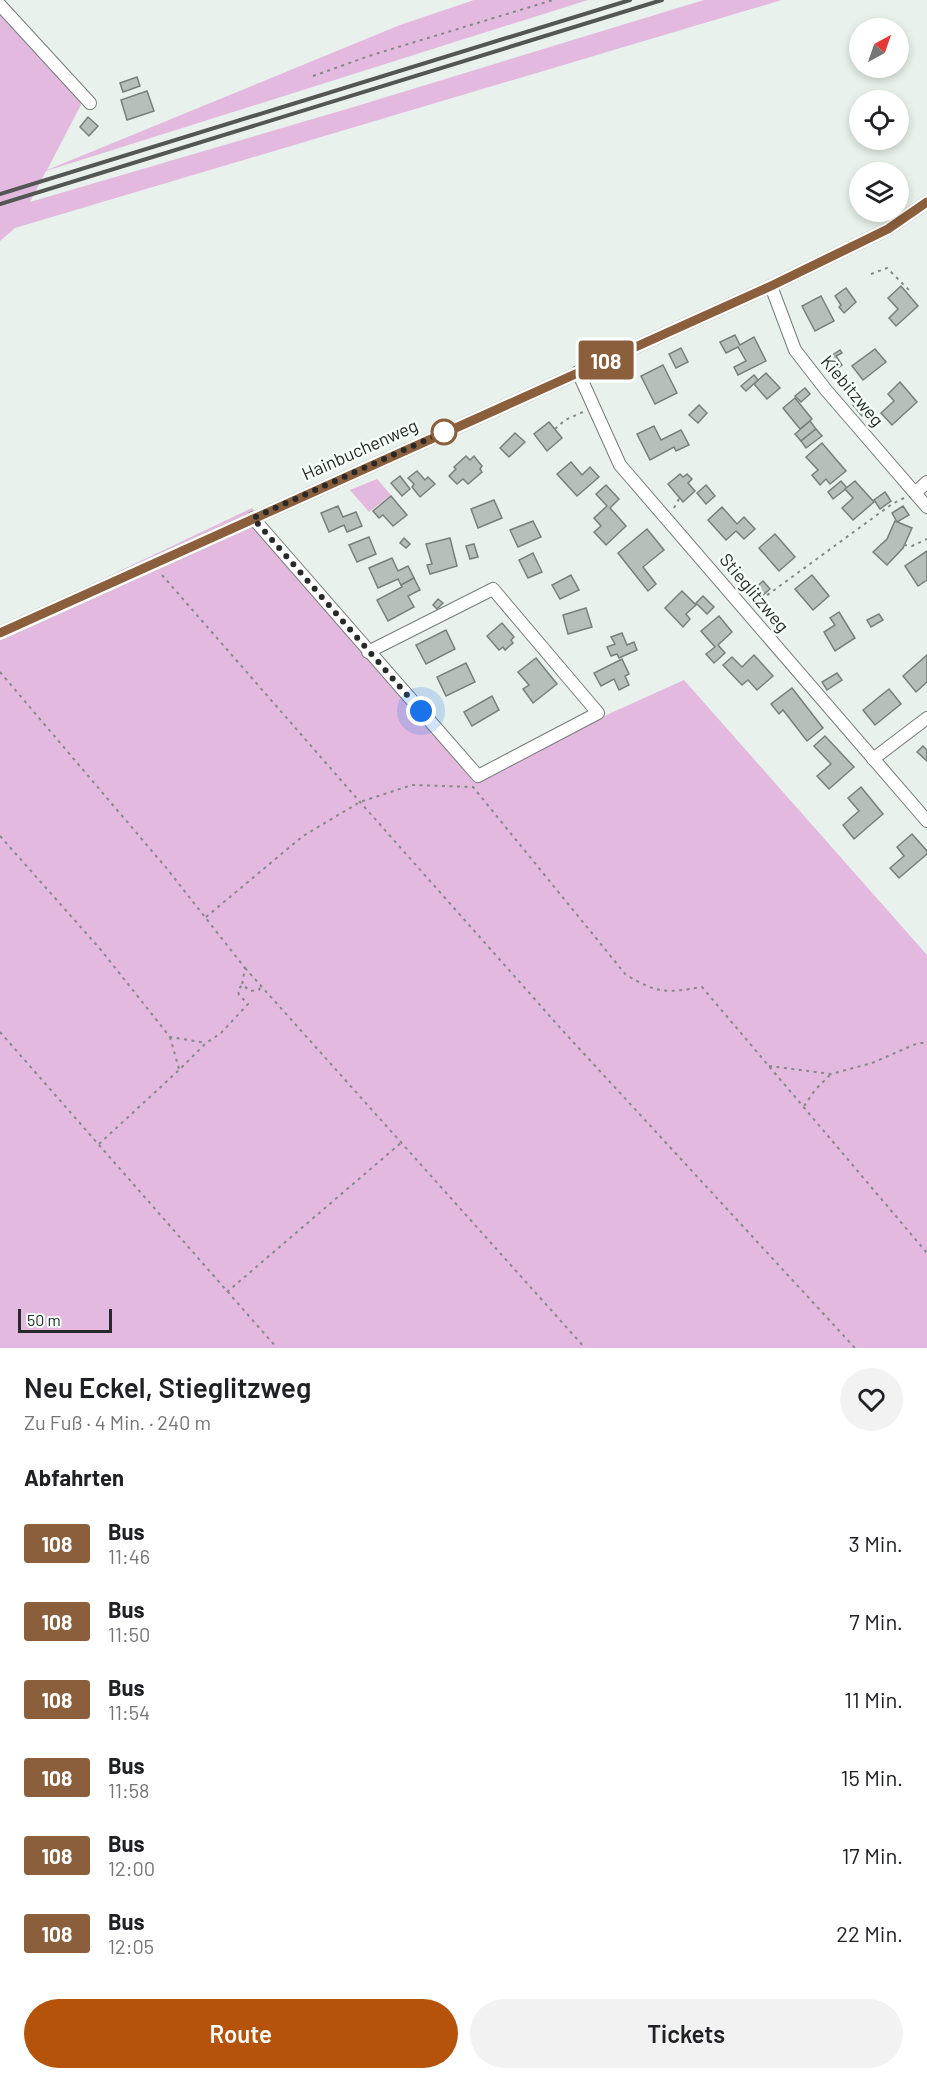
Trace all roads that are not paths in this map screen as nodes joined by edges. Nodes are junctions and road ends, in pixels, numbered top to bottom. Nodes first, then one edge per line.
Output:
1 (0, 5) edge
2 (90, 104) dead end
3 (927, 202) edge
4 (771, 286) junction
5 (578, 372) junction
6 (927, 482) edge
7 (915, 493) junction
8 (927, 507) edge
9 (253, 518) junction
10 (0, 633) edge
11 (369, 652) junction
12 (927, 718) edge
13 (873, 759) junction
14 (927, 821) edge

1 - 2 street
3 - 4 street, Hainbuchenweg
4 - 5 street, Hainbuchenweg
4 - 7 street, Kiebitzweg
5 - 9 street, Hainbuchenweg
5 - 13 street, Stieglitzweg
6 - 7 street
7 - 8 street, Kiebitzweg
9 - 10 street, Hainbuchenweg
9 - 11 street
11 - 11 street
12 - 13 street
13 - 14 street, Stieglitzweg

